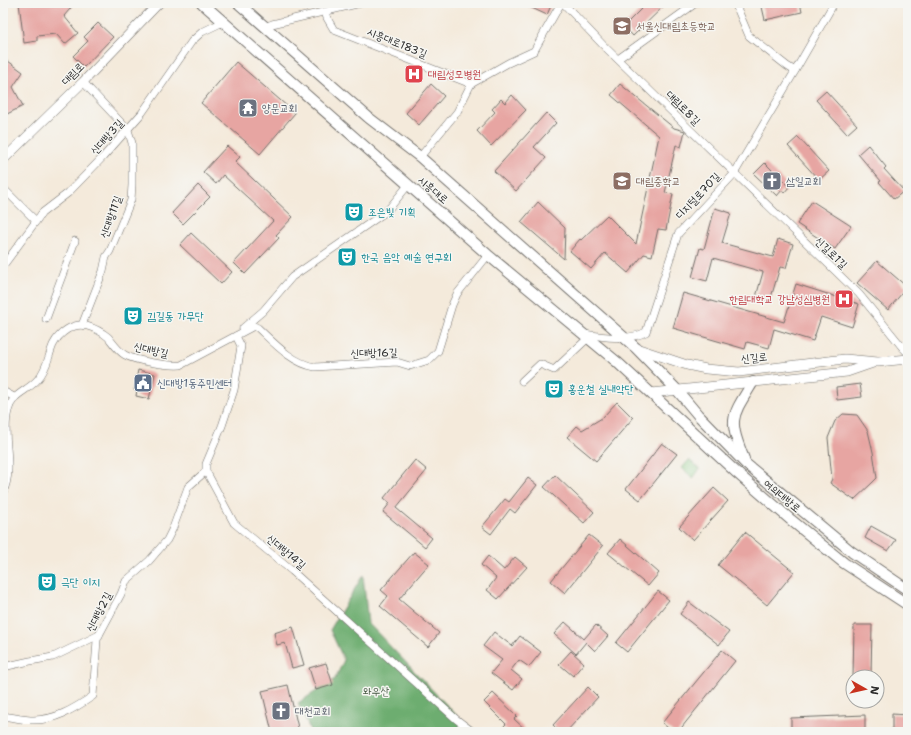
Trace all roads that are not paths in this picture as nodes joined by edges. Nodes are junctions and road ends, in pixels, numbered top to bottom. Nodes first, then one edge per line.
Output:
1 (159, 3) edge
2 (202, 3) edge
3 (238, 3) edge
4 (361, 3) edge
5 (562, 3) edge
6 (696, 3) edge
7 (735, 3) edge
8 (834, 3) edge
9 (325, 12) junction
10 (223, 22) junction
11 (266, 27) junction
12 (618, 59) junction
13 (795, 71) junction
14 (83, 82) junction
15 (471, 84) junction
16 (128, 130) junction
17 (420, 157) junction
18 (3, 160) edge
19 (734, 174) junction
20 (408, 184) junction
21 (3, 188) edge
22 (36, 221) junction
23 (75, 241) dead end
24 (488, 255) junction
25 (3, 266) edge
26 (46, 319) dead end
27 (82, 325) junction
28 (236, 336) junction
29 (585, 336) junction
30 (624, 337) junction
31 (636, 348) junction
32 (908, 352) edge
33 (908, 359) edge
34 (878, 362) junction
35 (522, 382) dead end
36 (753, 382) junction
37 (677, 390) junction
38 (3, 391) edge
39 (651, 393) junction
40 (14, 398) junction
41 (746, 464) junction
42 (206, 471) junction
43 (3, 492) edge
44 (908, 590) edge
45 (908, 605) edge
46 (99, 634) junction
47 (3, 667) edge
48 (3, 716) edge
49 (474, 732) edge

1 - 14 main road, 대림로
2 - 10 main road, 시흥대로
3 - 11 main road, 시흥대로
4 - 9 street
5 - 12 street, 대림로8길
5 - 15 street
6 - 12 street
7 - 13 street
8 - 13 street, 디지털로70길
9 - 11 street
9 - 15 street, 시흥대로183길
10 - 16 street, 신대방3길
10 - 20 main road, 시흥대로
11 - 17 main road, 시흥대로
12 - 19 street, 대림로8길
13 - 19 street, 디지털로70길
14 - 16 street
14 - 18 main road, 대림로
15 - 17 street
16 - 22 street, 신대방3길
16 - 27 street, 신대방11길
17 - 30 main road, 시흥대로
19 - 30 street, 디지털로70길
19 - 32 street, 신길로1길
20 - 24 main road, 시흥대로
20 - 28 street, 신대방길
21 - 22 street
22 - 25 street, 신대방3길
23 - 26 street
24 - 28 street, 신대방16길
24 - 29 main road, 시흥대로
27 - 28 street, 신대방길
27 - 40 street
28 - 42 street
29 - 30 street, 디지털로70길
29 - 35 street
29 - 39 main road, 시흥대로
30 - 31 main road, 시흥대로
31 - 34 main road, 신길로
31 - 37 main road, 시흥대로
33 - 34 main road, 신길로
34 - 36 main road, 신길로
36 - 37 main road, 신길로
36 - 41 main road
37 - 39 main road, 신길로
37 - 41 main road, 여의대방로
38 - 40 street
39 - 45 main road, 여의대방로
40 - 43 street
41 - 44 main road, 여의대방로
42 - 46 street, 신대방2길
42 - 49 street, 신대방14길
46 - 47 street
46 - 48 street, 신대방2길

